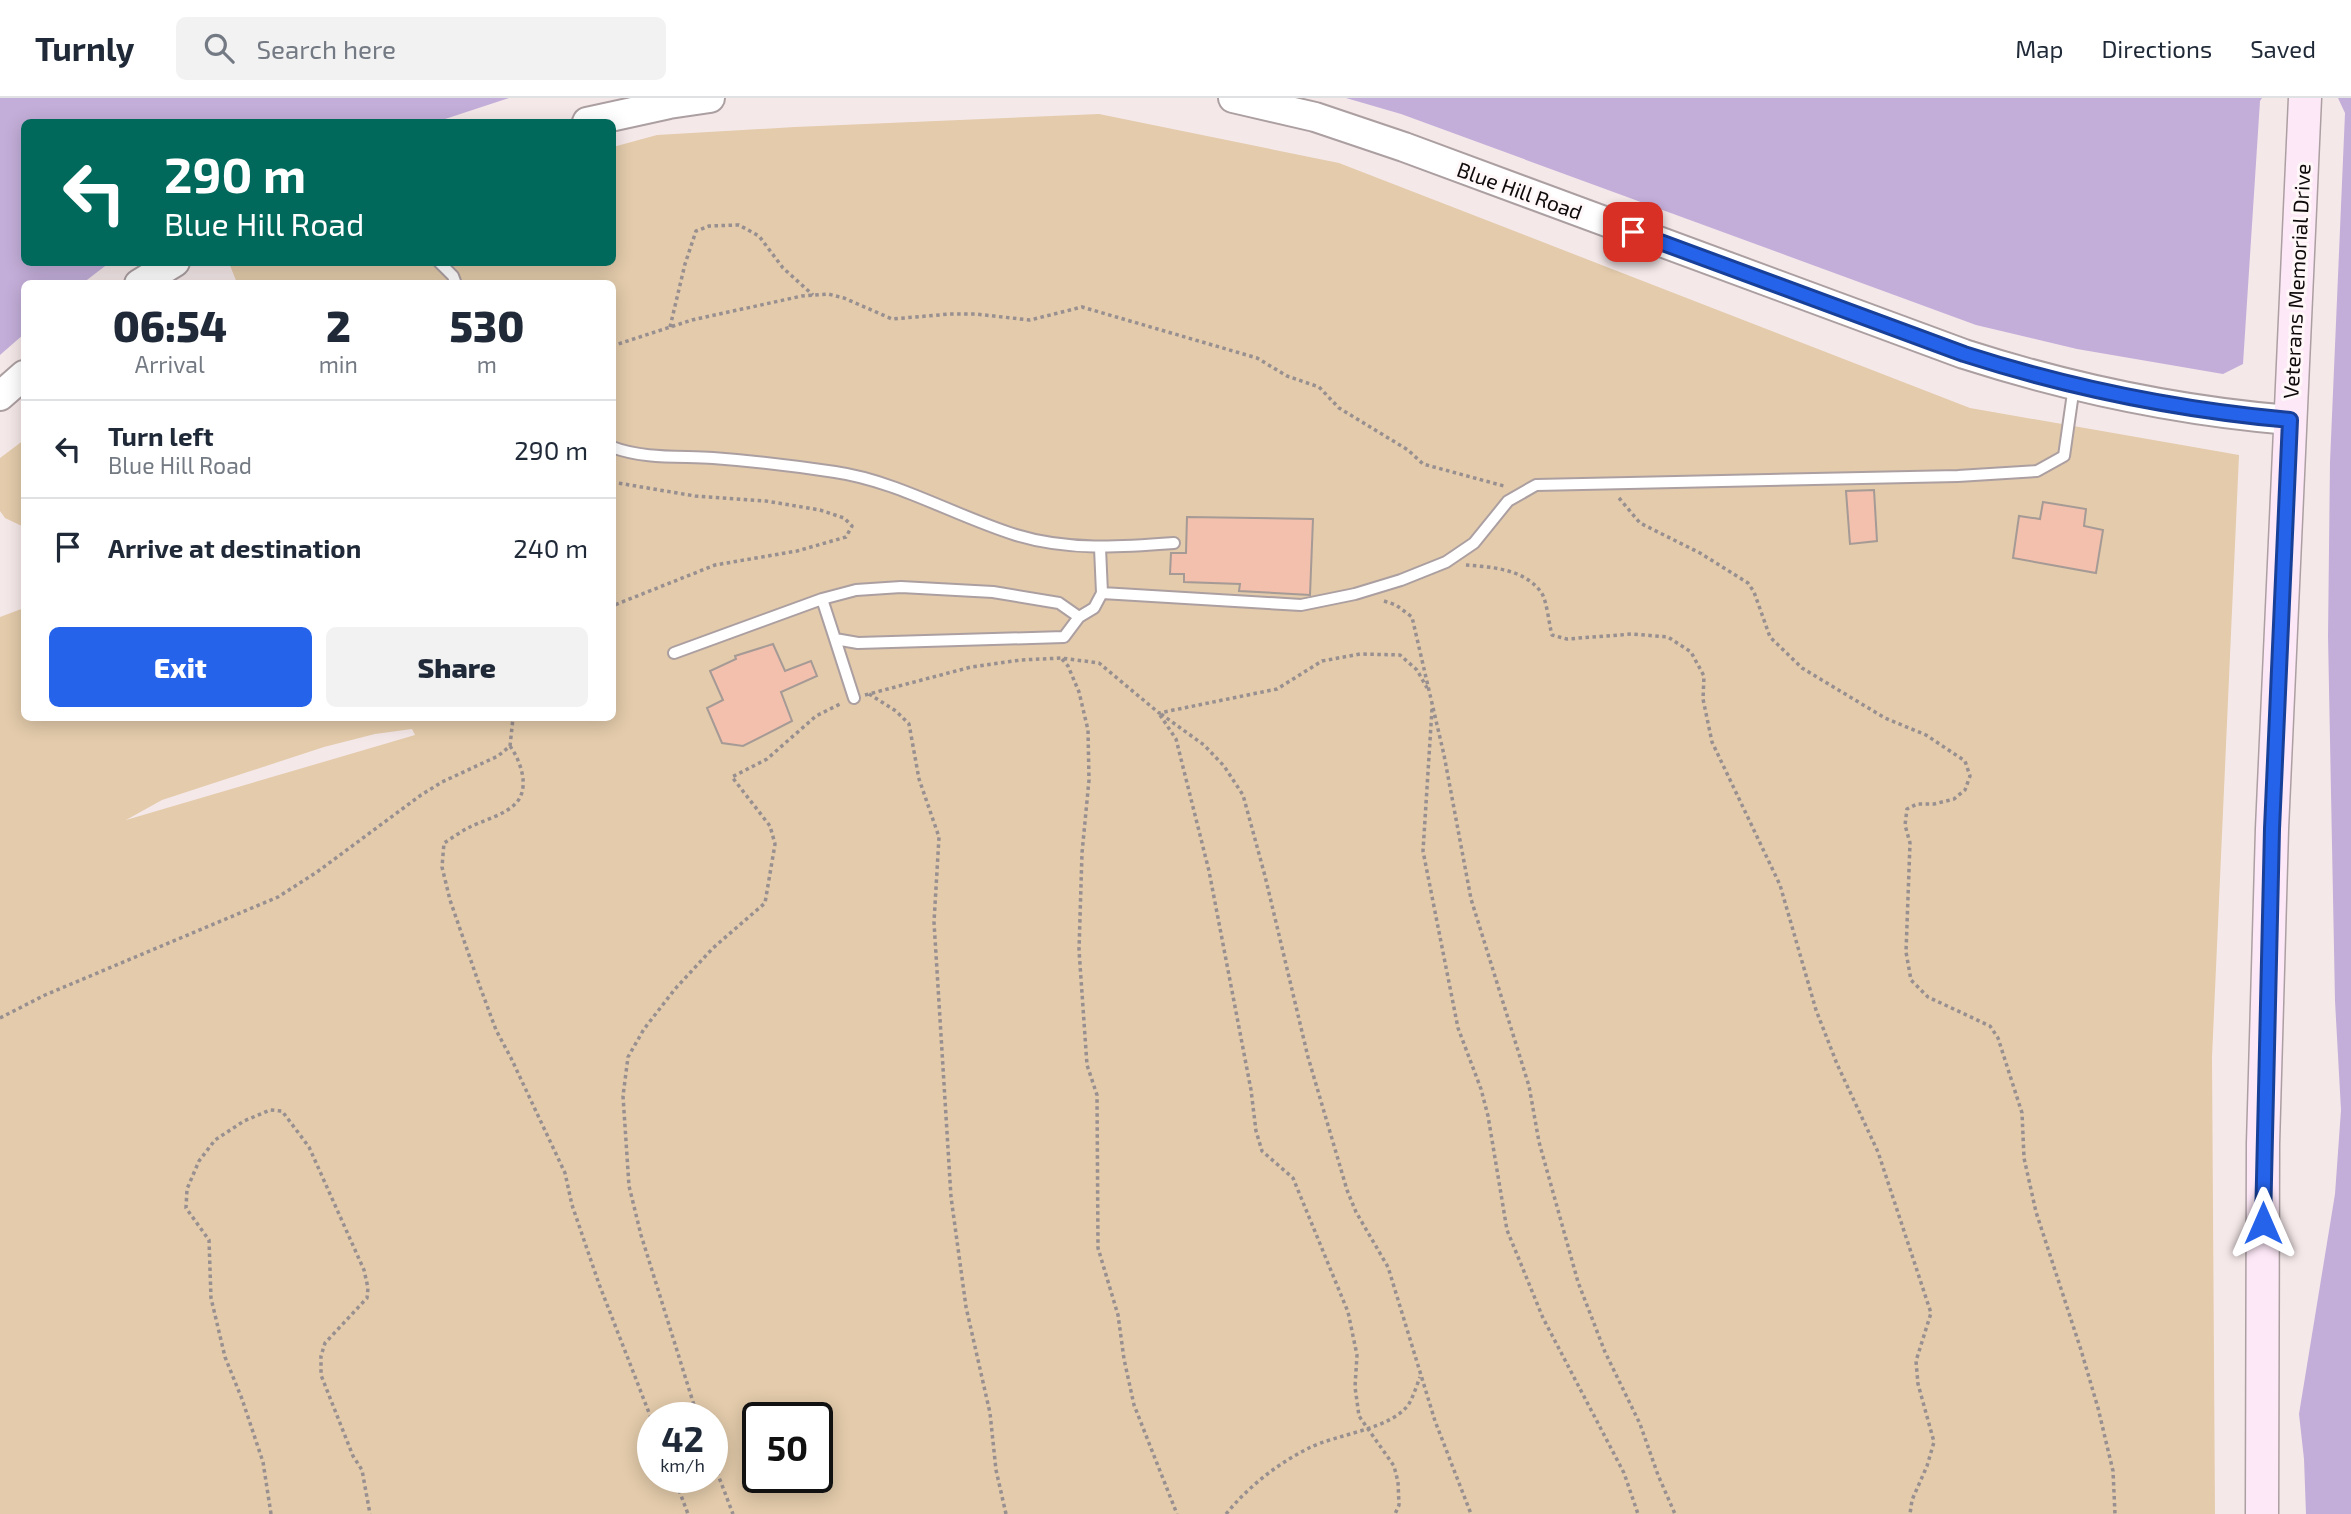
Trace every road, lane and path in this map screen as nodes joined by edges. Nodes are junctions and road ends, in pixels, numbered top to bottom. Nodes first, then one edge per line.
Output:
1 (710, 98) edge
2 (1233, 98) edge
3 (2305, 98) edge
4 (601, 119) edge
5 (168, 266) edge
6 (443, 266) edge
7 (145, 280) edge
8 (454, 280) edge
9 (813, 295) junction
10 (670, 327) junction
11 (616, 345) edge
12 (21, 378) edge
13 (2074, 386) junction
14 (0, 397) edge
15 (2290, 420) junction
16 (616, 448) edge
17 (616, 483) edge
18 (1530, 488) junction
19 (1618, 496) dead end
20 (1174, 543) dead end
21 (1100, 548) junction
22 (1458, 565) dead end
23 (1102, 593) junction
24 (1377, 598) dead end
25 (822, 599) junction
26 (616, 604) edge
27 (1079, 617) junction
28 (835, 639) junction
29 (674, 653) dead end
30 (1061, 658) junction
31 (1430, 693) junction
32 (869, 694) junction
33 (854, 698) junction
34 (1432, 704) junction
35 (1159, 713) junction
36 (513, 721) edge
37 (510, 746) junction
38 (0, 1018) edge
39 (1420, 1375) junction
40 (645, 1402) edge
41 (693, 1402) edge
42 (1368, 1429) junction
43 (680, 1493) edge
44 (725, 1493) edge
45 (271, 1514) edge
46 (370, 1514) edge
47 (688, 1514) edge
48 (733, 1514) edge
49 (1006, 1514) edge
50 (1177, 1514) edge
51 (1226, 1514) edge
52 (1395, 1514) edge
53 (1471, 1514) edge
54 (1638, 1514) edge
55 (1675, 1514) edge
56 (1910, 1514) edge
57 (2115, 1514) edge
58 (2262, 1514) edge

1 - 4 street
2 - 13 street, Blue Hill Road
3 - 15 main road, Veterans Memorial Drive
5 - 7 street
6 - 8 lane
9 - 10 path
9 - 10 path
9 - 18 path
10 - 11 path
12 - 14 street
13 - 15 street, Blue Hill Road
13 - 18 lane
15 - 58 main road, Veterans Memorial Drive
16 - 21 lane
17 - 26 path
18 - 23 lane
19 - 57 path
20 - 21 lane
21 - 23 lane
22 - 56 path
23 - 27 lane
24 - 31 path
25 - 27 lane
25 - 28 lane
25 - 29 lane
27 - 28 lane
28 - 33 lane
30 - 32 path
30 - 35 path
30 - 50 path
31 - 34 path
31 - 35 path
32 - 33 path
32 - 49 path
33 - 41 path
34 - 54 path
34 - 55 path
35 - 39 path
35 - 42 path
36 - 37 path
37 - 38 path
37 - 40 path
39 - 42 path
39 - 53 path
42 - 51 path
42 - 52 path
43 - 47 path
44 - 48 path
45 - 46 path

